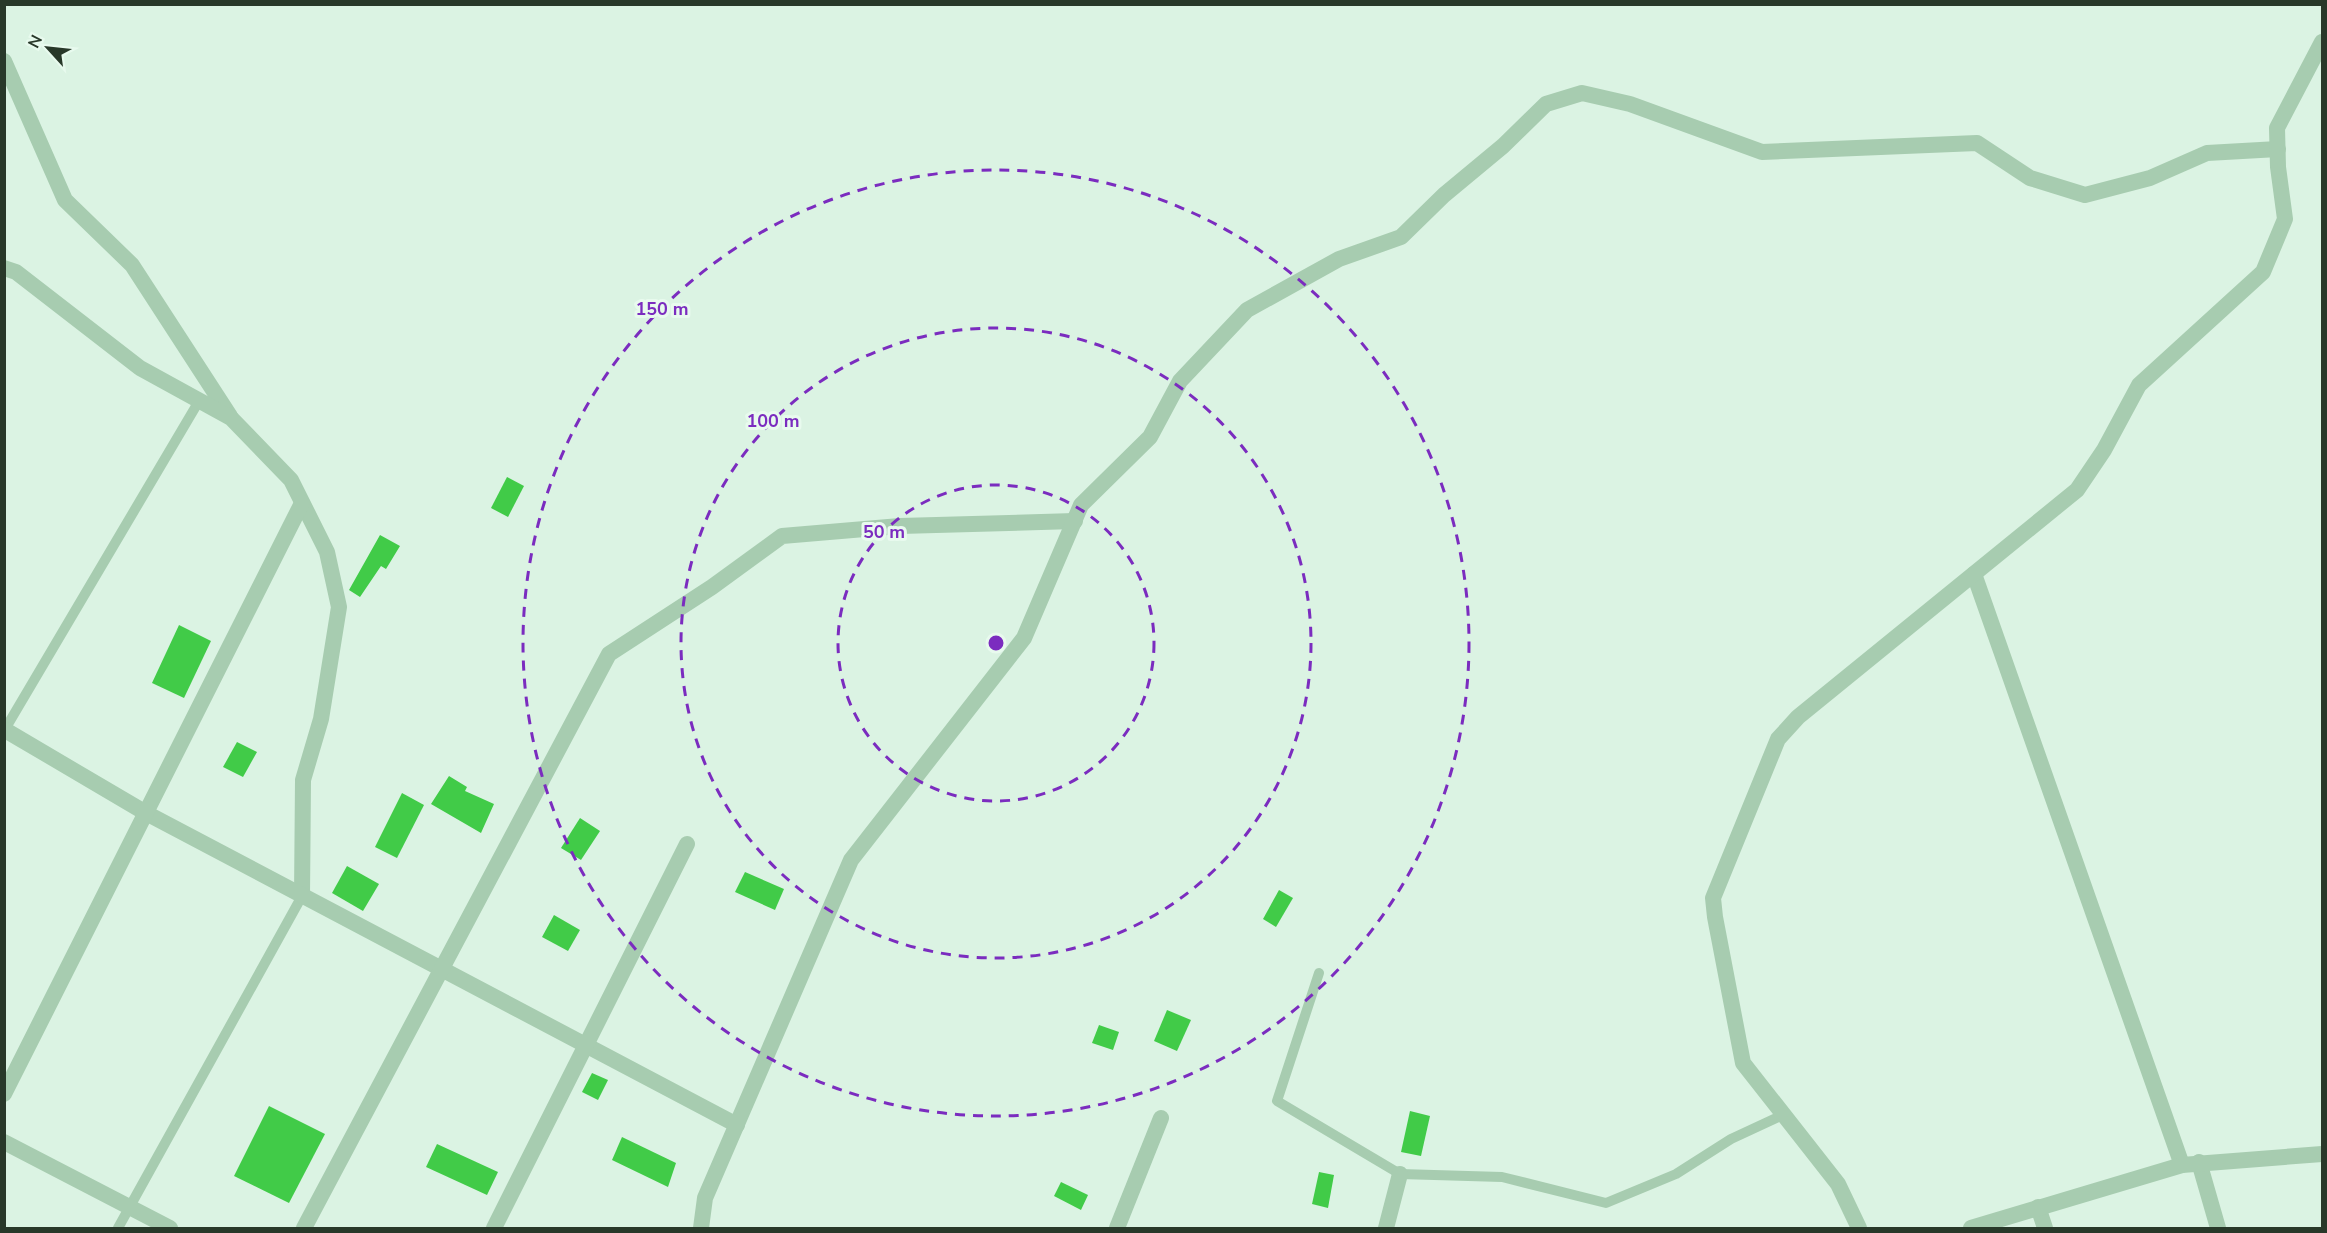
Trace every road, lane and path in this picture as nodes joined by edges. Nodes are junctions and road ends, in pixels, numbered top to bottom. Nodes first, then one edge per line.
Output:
1 (2322, 42) edge
2 (4, 61) edge
3 (2278, 149) junction
4 (4, 268) edge
5 (199, 400) junction
6 (231, 418) junction
7 (302, 502) junction
8 (1075, 521) junction
9 (1974, 574) junction
10 (5, 730) edge
11 (146, 813) junction
12 (687, 844) dead end
13 (302, 896) junction
14 (442, 969) junction
15 (1319, 973) dead end
16 (586, 1045) junction
17 (5, 1093) edge
18 (1785, 1114) junction
19 (1161, 1118) dead end
20 (737, 1125) junction
21 (4, 1142) edge
22 (2322, 1154) edge
23 (2199, 1162) junction
24 (2182, 1165) junction
25 (1400, 1174) junction
26 (2038, 1207) junction
27 (130, 1208) junction
28 (118, 1228) edge
29 (170, 1228) edge
30 (304, 1228) edge
31 (494, 1228) edge
32 (701, 1228) edge
33 (1117, 1228) edge
34 (1386, 1228) edge
35 (1859, 1228) edge
36 (1971, 1228) edge
37 (2044, 1228) edge
38 (2218, 1228) edge

1 - 3 street
2 - 6 street
3 - 8 street
3 - 9 street
4 - 5 street
5 - 6 street
5 - 10 lane
6 - 7 street
7 - 11 street
7 - 13 street
8 - 14 street
8 - 20 street
9 - 18 street
9 - 24 street
10 - 11 street
11 - 13 street
11 - 17 street
12 - 16 street
13 - 14 street
13 - 27 lane
14 - 16 street
14 - 30 street
15 - 25 lane
16 - 20 street
16 - 31 street
18 - 25 lane
18 - 35 street
19 - 33 street
20 - 32 street
21 - 27 street
22 - 23 street
23 - 24 street
23 - 38 street
24 - 26 street
25 - 34 street
26 - 36 street
26 - 37 street
27 - 28 lane
27 - 29 street

